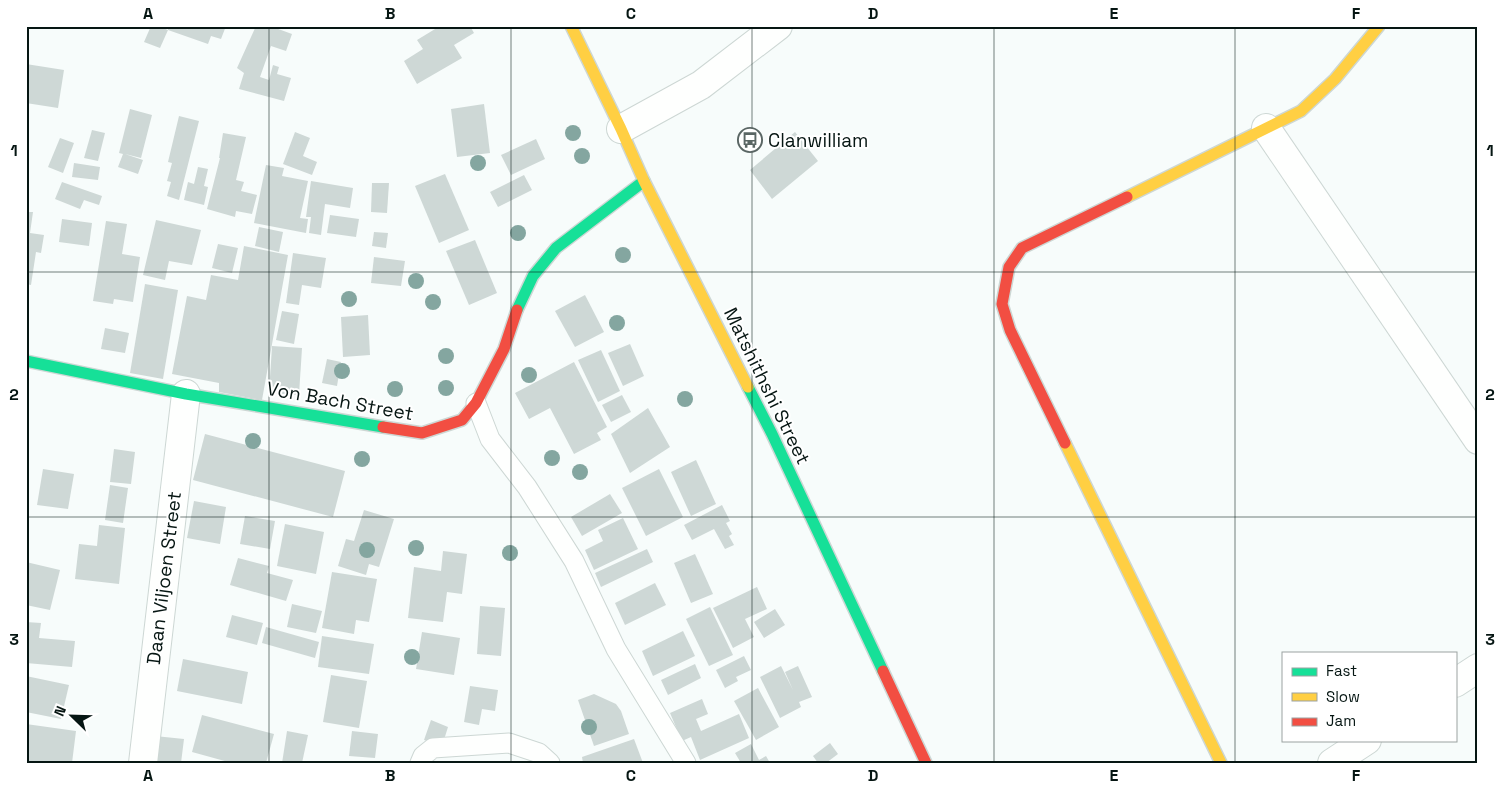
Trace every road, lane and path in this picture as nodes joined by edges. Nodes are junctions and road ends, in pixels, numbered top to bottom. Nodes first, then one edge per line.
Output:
1 (571, 26) edge
2 (778, 26) edge
3 (1379, 26) edge
4 (1266, 128) junction
5 (621, 129) junction
6 (644, 181) junction
7 (26, 361) edge
8 (186, 394) junction
9 (476, 403) junction
10 (1478, 440) edge
11 (1478, 668) edge
12 (1456, 682) edge
13 (1364, 742) edge
14 (143, 763) edge
15 (420, 763) edge
16 (550, 763) edge
17 (686, 763) edge
18 (926, 763) edge
19 (1222, 763) edge
20 (1332, 763) edge

1 - 5 street, Matshithshi Street
2 - 5 street
3 - 4 street
4 - 10 street
4 - 19 street
5 - 6 street, Matshithshi Street
6 - 9 street, Von Bach Street
6 - 18 street, Matshithshi Street
7 - 8 street, Von Bach Street
8 - 9 street, Von Bach Street
8 - 14 street, Daan Viljoen Street
9 - 17 lane
11 - 12 street
13 - 20 street
15 - 16 lane

